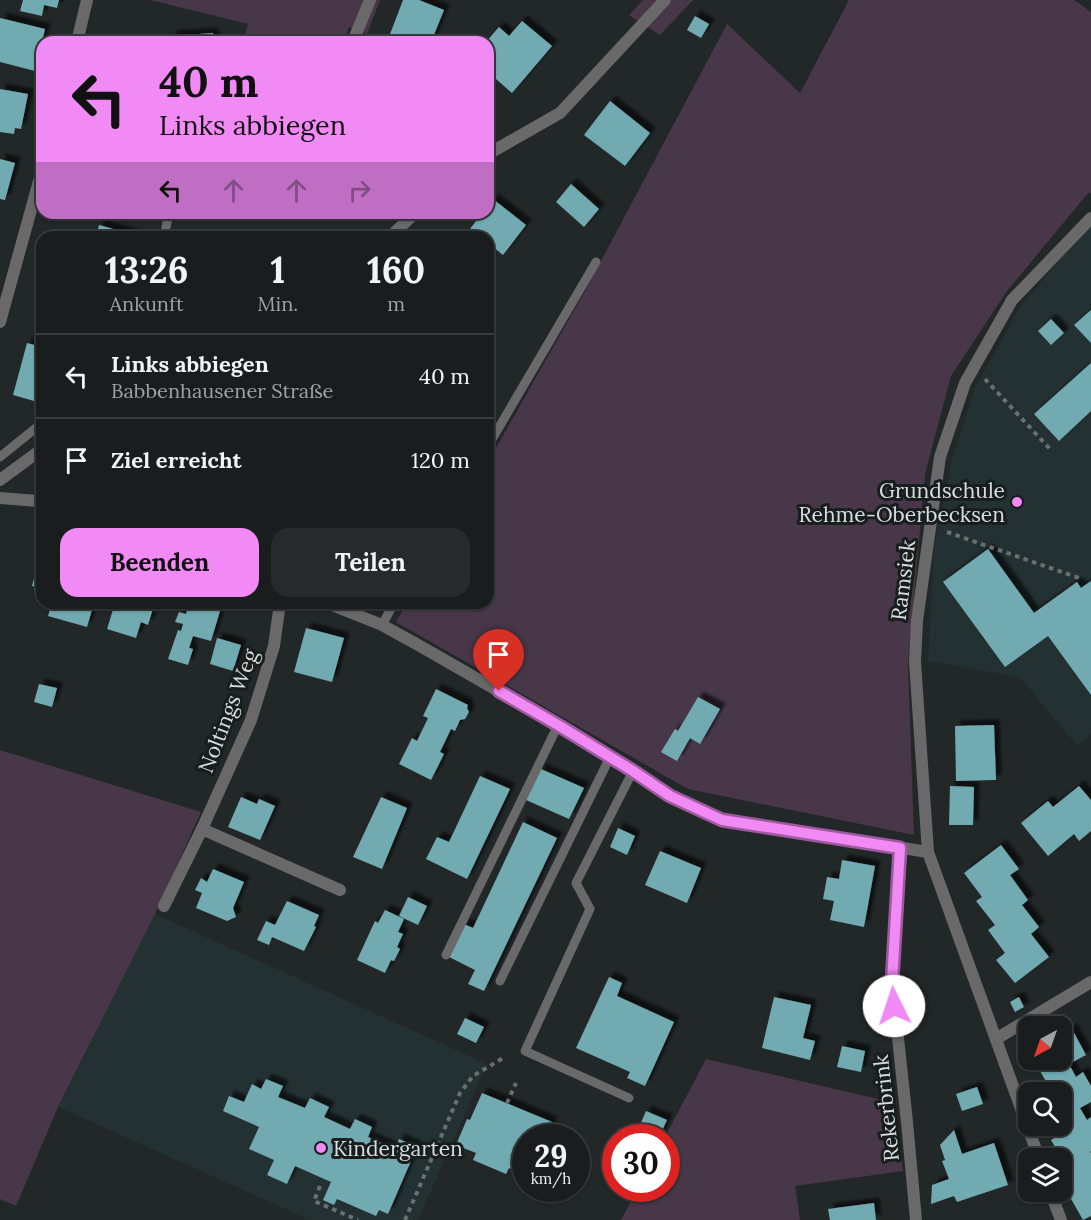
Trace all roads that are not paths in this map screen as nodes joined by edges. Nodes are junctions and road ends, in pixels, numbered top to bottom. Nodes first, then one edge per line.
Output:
1 (87, 0) edge
2 (370, 0) edge
3 (665, 0) edge
4 (78, 36) edge
5 (356, 36) edge
6 (494, 151) edge
7 (36, 192) edge
8 (1091, 218) edge
9 (409, 219) edge
10 (396, 231) edge
11 (596, 262) dead end
12 (0, 322) edge
13 (36, 428) edge
14 (494, 436) edge
15 (36, 453) edge
16 (0, 456) edge
17 (0, 480) edge
18 (0, 498) edge
19 (36, 501) edge
20 (279, 609) edge
21 (342, 609) edge
22 (391, 609) edge
23 (382, 625) junction
24 (558, 725) junction
25 (610, 757) junction
26 (633, 771) junction
27 (202, 829) junction
28 (900, 848) junction
29 (928, 852) junction
30 (340, 890) dead end
31 (164, 906) dead end
32 (446, 956) dead end
33 (500, 981) dead end
34 (1091, 982) edge
35 (996, 1040) junction
36 (628, 1098) dead end
37 (1034, 1148) edge
38 (1054, 1202) edge
39 (916, 1220) edge
40 (1060, 1220) edge

1 - 4 street
2 - 5 street
3 - 6 street
7 - 12 street
8 - 29 street, Ramsiek
9 - 10 street
11 - 14 lane
13 - 16 lane
15 - 17 street
18 - 19 street
20 - 27 street, Noltings Weg
21 - 23 street
22 - 23 lane
23 - 24 street
24 - 25 street
24 - 32 lane
25 - 26 street
25 - 33 lane
26 - 28 street
26 - 36 lane
27 - 30 street
27 - 31 street, Noltings Weg
28 - 29 street
28 - 39 street, Rekerbrink
29 - 35 street, Ramsiek
34 - 35 street
35 - 37 street, Ramsiek
38 - 40 street

